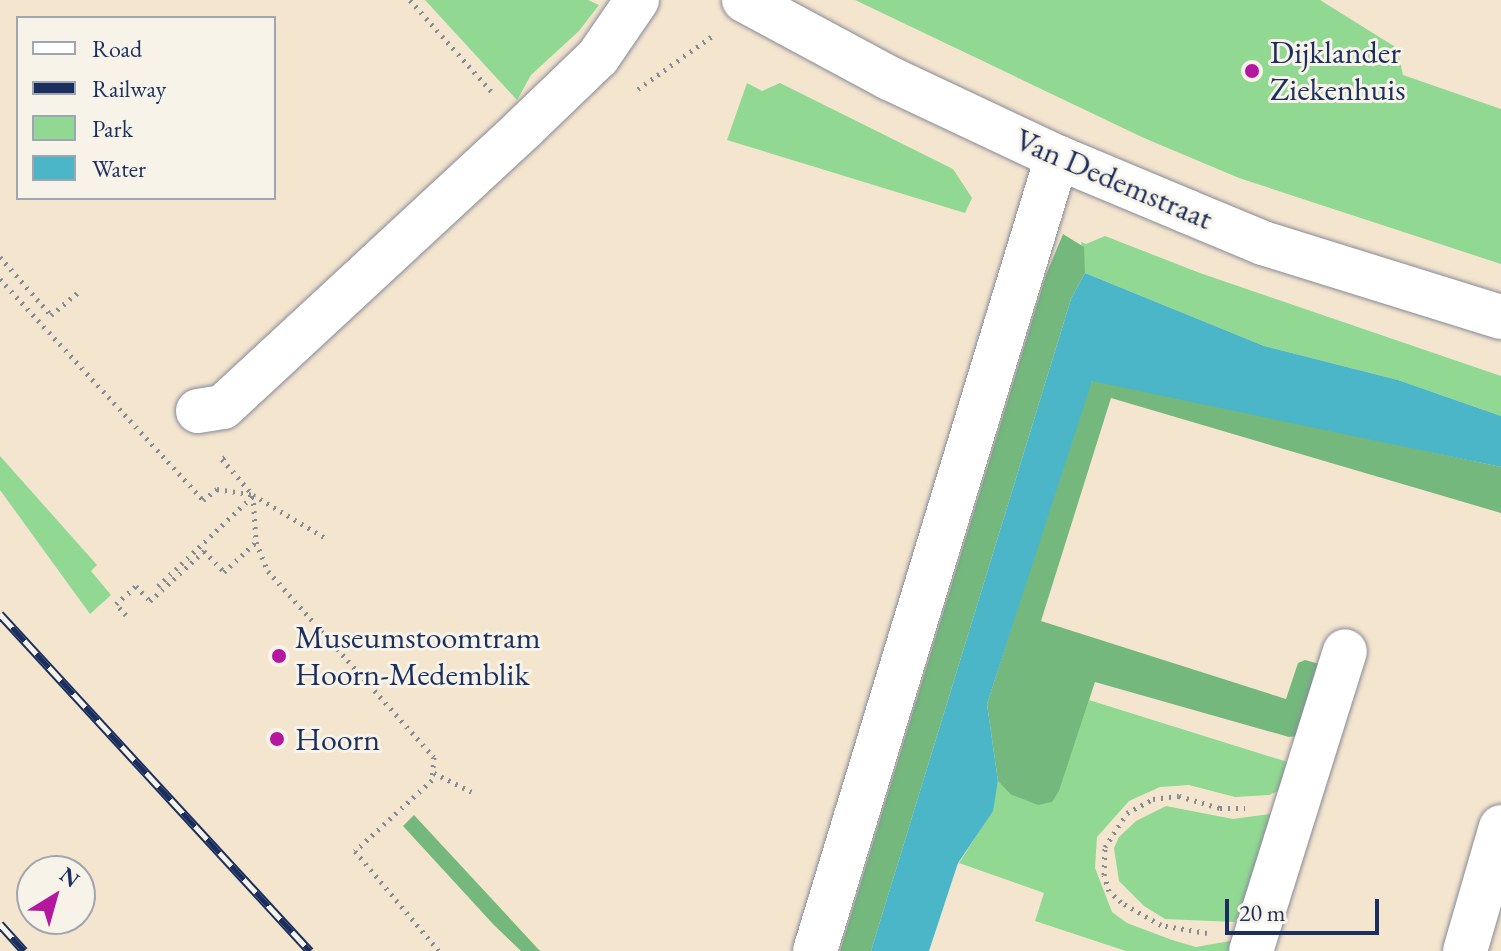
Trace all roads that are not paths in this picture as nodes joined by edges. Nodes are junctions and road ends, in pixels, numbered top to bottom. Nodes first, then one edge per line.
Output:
1 (637, 0) edge
2 (744, 0) edge
3 (1057, 157) junction
4 (1501, 317) edge
5 (198, 411) dead end
6 (1345, 651) dead end
7 (1501, 827) edge
8 (1255, 938) edge
9 (815, 951) edge
10 (1465, 951) edge

1 - 5 street
2 - 3 street, Van Dedemstraat
3 - 4 street, Van Dedemstraat
3 - 9 street
6 - 8 street
7 - 10 street

